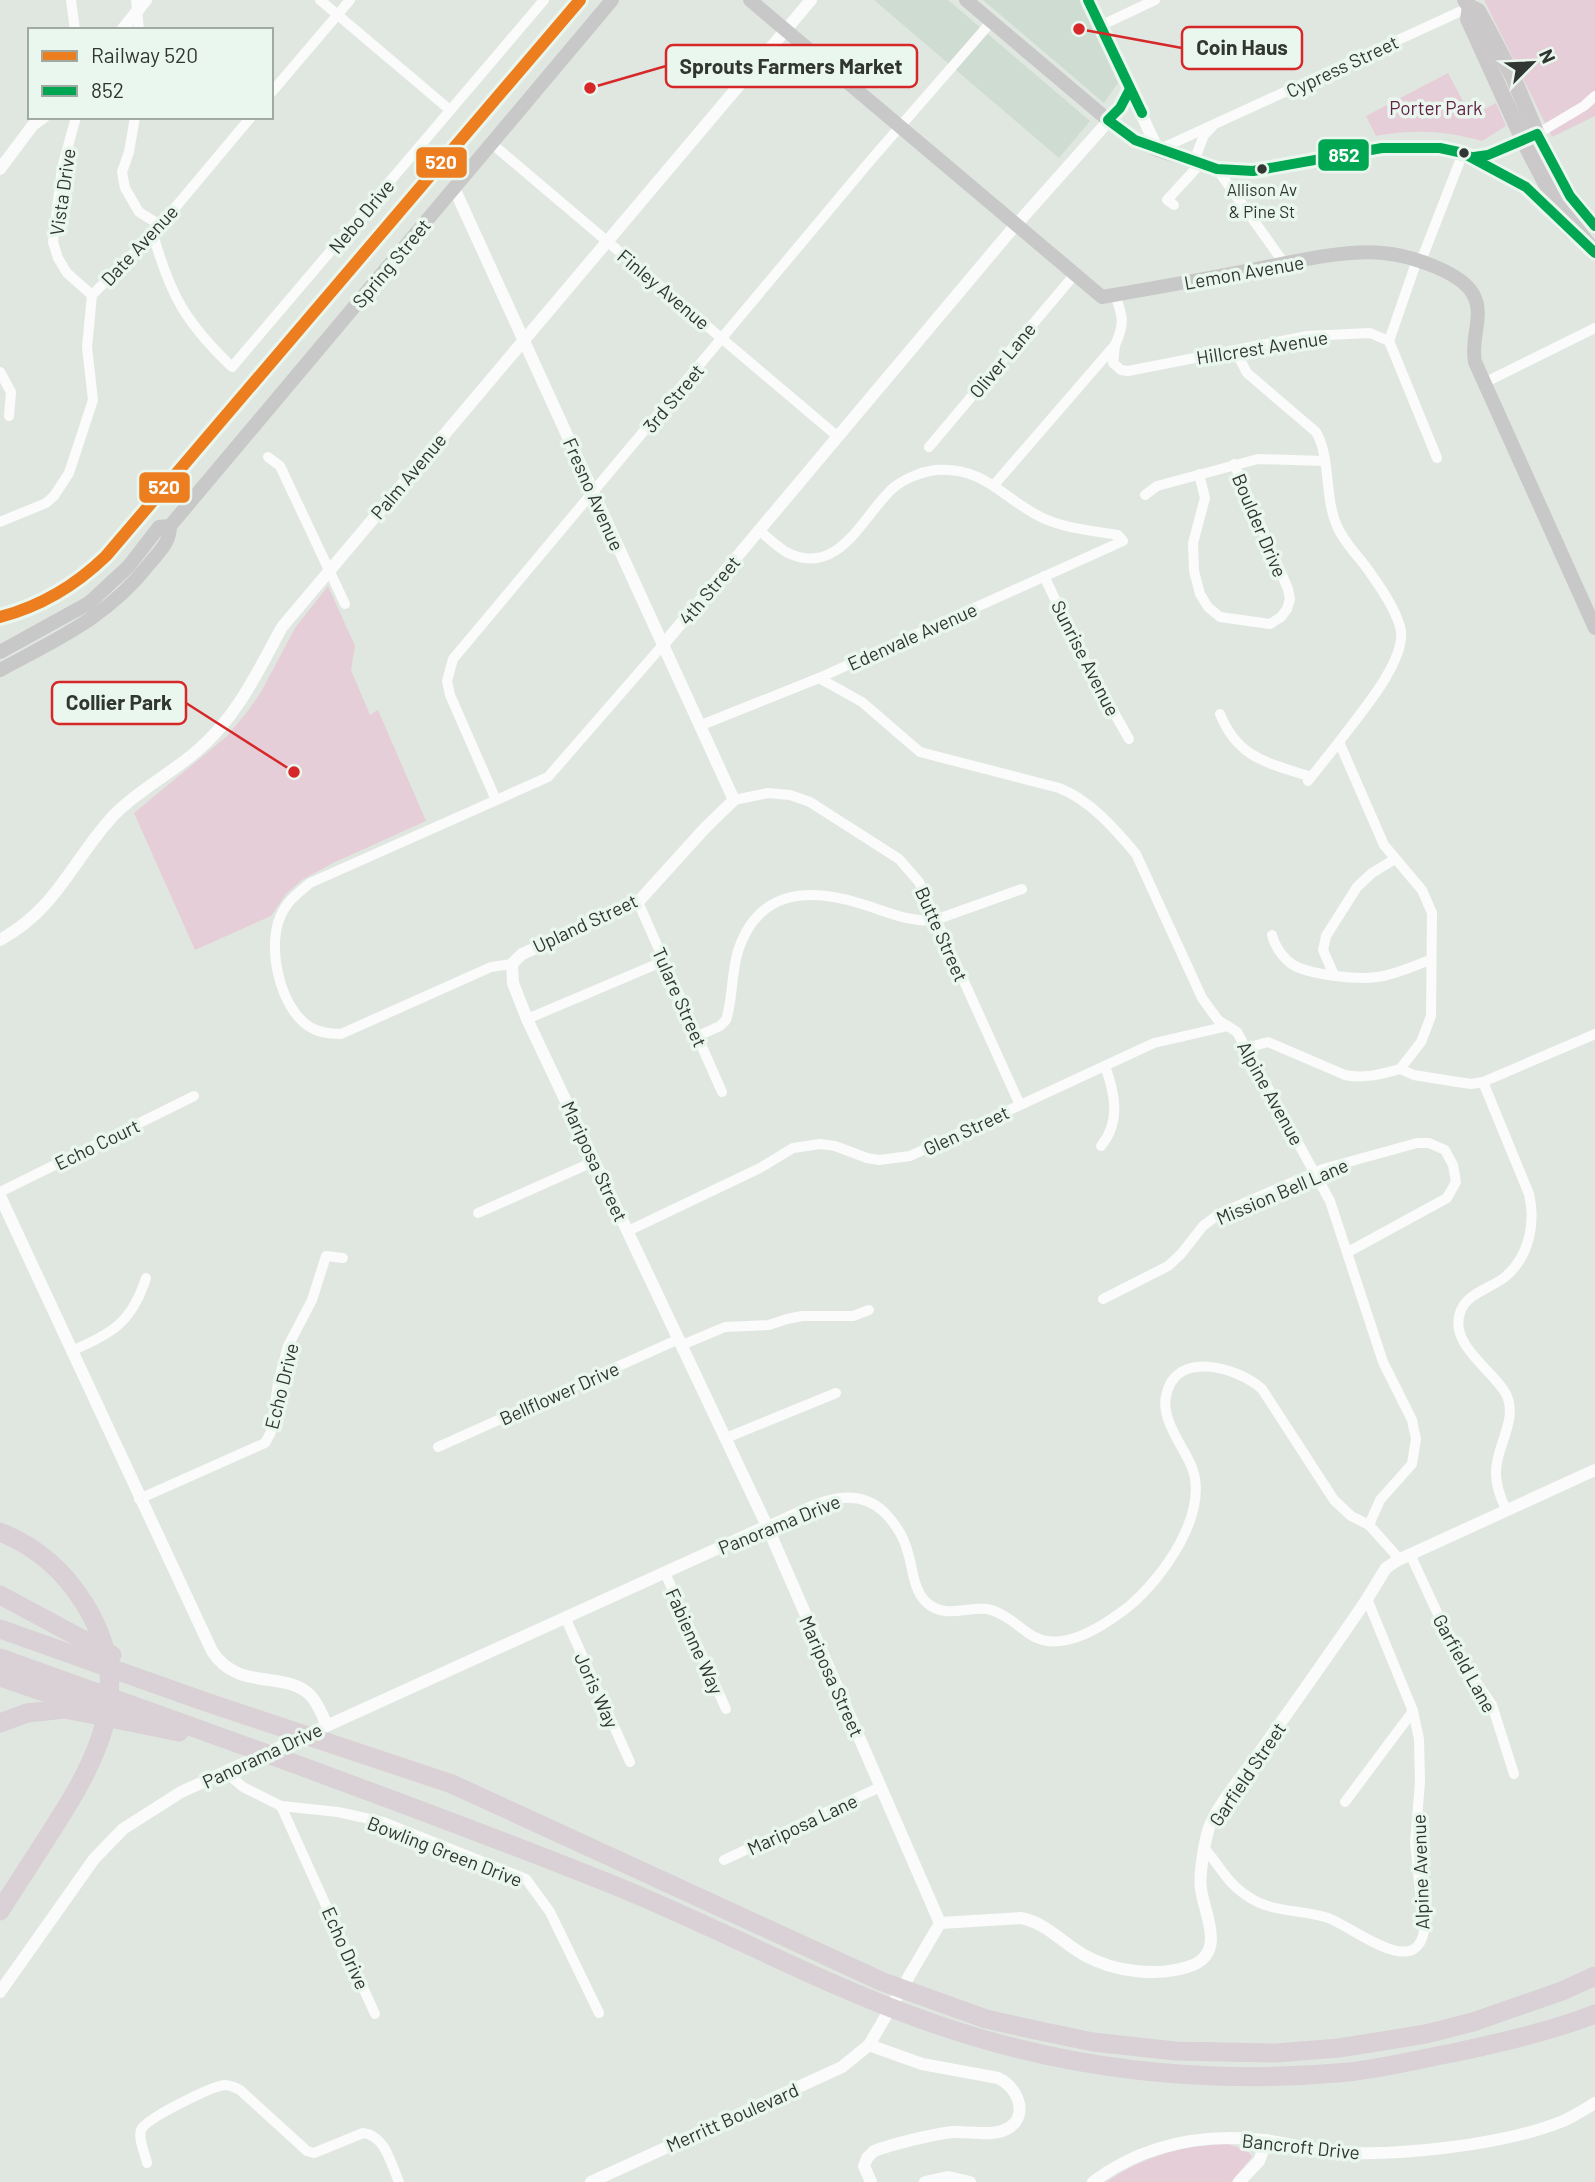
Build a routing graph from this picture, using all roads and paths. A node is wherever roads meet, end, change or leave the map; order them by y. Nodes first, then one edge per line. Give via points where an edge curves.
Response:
1 (71, 0) edge
2 (146, 0) edge
3 (320, 0) edge
4 (350, 0) edge
5 (544, 0) edge
6 (612, 0) edge
7 (750, 0) edge
8 (811, 0) edge
9 (966, 0) edge
10 (1088, 0) edge
11 (1155, 0) edge
12 (1468, 3) edge
13 (136, 6) edge
14 (338, 15) junction
15 (992, 21) junction
16 (1100, 26) junction
17 (75, 28) edge
18 (123, 28) edge
19 (139, 28) edge
20 (785, 30) junction
21 (1130, 89) junction
22 (273, 91) edge
23 (1595, 96) edge
24 (450, 110) junction
25 (41, 119) edge
26 (75, 119) edge
27 (135, 119) edge
28 (249, 119) edge
29 (1108, 120) junction
30 (1214, 125) junction
31 (901, 128) junction
32 (1530, 137) junction
33 (491, 143) junction
34 (1158, 150) junction
35 (1469, 155) junction
36 (1197, 162) junction
37 (0, 169) edge
38 (1217, 169) junction
39 (454, 188) junction
40 (1174, 205) dead end
41 (1016, 224) junction
42 (1595, 226) edge
43 (156, 230) junction
44 (1589, 237) edge
45 (606, 241) junction
46 (1595, 253) edge
47 (1419, 261) junction
48 (1284, 263) junction
49 (1075, 274) junction
50 (92, 295) junction
51 (1115, 295) junction
52 (1595, 328) edge
53 (523, 339) junction
54 (723, 339) junction
55 (1389, 341) junction
56 (1115, 345) junction
57 (1236, 350) junction
58 (0, 372) edge
59 (1484, 383) junction
60 (9, 416) dead end
61 (836, 436) junction
62 (929, 447) dead end
63 (268, 457) dead end
64 (1437, 458) dead end
65 (1324, 461) junction
66 (1234, 464) junction
67 (1199, 474) junction
68 (994, 485) junction
69 (593, 493) junction
70 (1145, 495) dead end
71 (0, 522) edge
72 (170, 526) junction
73 (758, 530) junction
74 (329, 571) junction
75 (1044, 576) junction
76 (345, 604) dead end
77 (1595, 628) edge
78 (662, 646) junction
79 (0, 652) edge
80 (0, 670) edge
81 (819, 678) junction
82 (1220, 714) dead end
83 (699, 726) junction
84 (1129, 739) dead end
85 (1339, 742) junction
86 (496, 800) junction
87 (734, 800) junction
88 (1395, 859) junction
89 (1022, 890) dead end
90 (638, 902) junction
91 (935, 920) junction
92 (1272, 935) dead end
93 (0, 940) edge
94 (1430, 960) junction
95 (664, 961) junction
96 (512, 964) junction
97 (1334, 975) junction
98 (295, 1013) joint
99 (527, 1019) junction
100 (1228, 1026) junction
101 (1595, 1034) edge
102 (698, 1036) junction
103 (1246, 1048) junction
104 (1105, 1066) junction
105 (1401, 1069) junction
106 (1483, 1082) junction
107 (722, 1092) dead end
108 (194, 1096) dead end
109 (1020, 1105) junction
110 (1101, 1146) dead end
111 (595, 1161) junction
112 (1315, 1173) junction
113 (0, 1194) edge
114 (478, 1213) dead end
115 (628, 1231) junction
116 (1348, 1252) junction
117 (343, 1258) dead end
118 (146, 1278) dead end
119 (1103, 1299) dead end
120 (869, 1310) dead end
121 (681, 1342) junction
122 (71, 1351) junction
123 (836, 1393) dead end
124 (726, 1438) junction
125 (438, 1447) dead end
126 (1595, 1470) edge
127 (139, 1499) junction
128 (1506, 1509) junction
129 (1368, 1525) junction
130 (767, 1526) junction
131 (0, 1532) edge
132 (1404, 1557) junction
133 (665, 1573) junction
134 (0, 1595) edge
135 (1367, 1600) junction
136 (565, 1618) junction
137 (0, 1629) edge
138 (0, 1658) edge
139 (0, 1677) edge
140 (203, 1701) junction
141 (726, 1709) dead end
142 (1413, 1711) junction
143 (0, 1723) edge
144 (327, 1725) junction
145 (239, 1743) junction
146 (630, 1762) dead end
147 (225, 1772) junction
148 (1514, 1774) dead end
149 (880, 1787) junction
150 (1345, 1802) dead end
151 (281, 1806) junction
152 (1205, 1849) junction
153 (724, 1860) dead end
154 (0, 1911) edge
155 (940, 1923) junction
156 (1595, 1976) edge
157 (0, 1992) edge
158 (599, 2013) dead end
159 (375, 2014) dead end
160 (1595, 2014) edge
161 (869, 2045) junction
162 (1595, 2103) edge
163 (1267, 2140) junction
164 (147, 2163) dead end
165 (399, 2182) edge
166 (591, 2182) edge
167 (871, 2182) edge
168 (925, 2182) edge
169 (970, 2182) edge
170 (1093, 2182) edge
171 (1239, 2182) edge

1 - 17 street
2 - 13 street
3 - 14 street
4 - 14 street
5 - 24 street, Nebo Drive
6 - 33 main road, Spring Street
7 - 20 main road
8 - 20 street, Palm Avenue
9 - 15 main road
10 - 16 street
11 - 16 street
12 - 30 street, Cypress Street
12 - 32 main road via 1468,19
13 - 18 street
13 - 19 street
14 - 22 street
14 - 24 street
15 - 29 main road
15 - 31 street, 3rd Street
16 - 21 street
20 - 31 main road
20 - 45 street, Palm Avenue
21 - 29 street, 4th Street
21 - 34 street
23 - 32 street
24 - 43 street, Nebo Drive via 232,367 190,322 172,292
25 - 37 street
26 - 50 street, Vista Drive via 62,168 53,242 67,273
27 - 43 street via 122,172 125,188
28 - 43 street, Date Avenue
29 - 34 main road
29 - 41 street, 4th Street
30 - 34 street, Cypress Street
30 - 36 street via 1204,135
31 - 41 main road
31 - 54 street, 3rd Street
32 - 35 main road via 1488,155
32 - 42 main road
32 - 44 main road via 1558,205
33 - 39 main road, Spring Street
33 - 45 street, Finley Avenue
34 - 36 main road
35 - 38 main road via 1440,148 1382,148 1253,171
35 - 44 main road via 1526,187 1571,232
35 - 47 street
36 - 38 main road
36 - 40 street via 1167,200
38 - 48 street
39 - 53 street, Fresno Avenue
39 - 72 main road, Spring Street
41 - 49 main road
41 - 61 street, 4th Street
43 - 50 street, Date Avenue
44 - 46 main road
45 - 53 street, Palm Avenue
45 - 54 street, Finley Avenue
47 - 48 main road, Lemon Avenue via 1381,253
47 - 55 street
47 - 59 main road, Lemon Avenue via 1460,280 1472,293 1478,310 1474,355
48 - 51 main road, Lemon Avenue
49 - 51 main road via 1102,297
49 - 62 street, Oliver Lane
50 - 71 street, Date Avenue via 87,347 93,400 69,473 46,503
51 - 56 street via 1123,320
52 - 59 street
53 - 69 street, Fresno Avenue
53 - 74 street, Palm Avenue
54 - 61 street, Finley Avenue
54 - 69 street, 3rd Street
55 - 57 street, Hillcrest Avenue via 1370,333 1307,336
55 - 64 street
56 - 57 street, Hillcrest Avenue via 1113,363 1124,371
56 - 68 street
57 - 65 street via 1247,373 1313,427 1322,443
58 - 60 street via 11,392
59 - 77 main road, Lemon Avenue
61 - 73 street, 4th Street
63 - 74 street via 280,466
65 - 66 street via 1258,458
65 - 85 street via 1337,528 1369,570 1401,630 1400,648 1383,681
66 - 67 street
66 - 67 street, Boulder Drive via 1288,589 1287,609 1270,624 1220,617 1200,594 1193,544 1205,498
67 - 70 street via 1157,486
68 - 73 street via 966,473 935,470 914,475 893,488 843,546 816,558 789,553
68 - 75 street, Edenvale Avenue via 1045,519 1118,535 1122,541
69 - 78 street, Fresno Avenue
69 - 86 street, 3rd Street via 453,659 447,681 450,695
72 - 79 main road, Spring Street via 159,527 128,567 89,603
72 - 80 main road, Spring Street via 170,538 117,601
73 - 78 street, 4th Street
74 - 76 street
74 - 93 street, Palm Avenue via 282,627 239,705 215,734 117,812 45,907
75 - 81 street, Edenvale Avenue
75 - 84 street, Sunrise Avenue
78 - 83 street, Fresno Avenue
78 - 86 street, 4th Street via 548,777
81 - 83 street, Edenvale Avenue
81 - 100 street, Alpine Avenue via 862,702 920,752 1059,788 1079,798 1136,854 1202,998
82 - 85 street via 1230,735 1249,754 1309,780
83 - 87 street, Fresno Avenue
85 - 88 street via 1384,845
86 - 98 street, 4th Street via 310,883 292,898 281,915 274,956
87 - 90 street, Upland Street
87 - 91 street, Butte Street via 779,794 820,806 907,866
88 - 94 street via 1431,907
88 - 97 street via 1357,887 1326,936 1323,950
89 - 91 street
90 - 95 street, Tulare Street
90 - 96 street, Upland Street via 527,950
91 - 102 street via 921,922 828,896 779,900 755,919 738,951 726,1020
91 - 109 street, Butte Street
92 - 97 street via 1296,966
94 - 97 street via 1377,978
94 - 105 street via 1429,1024 1422,1042
95 - 99 street
95 - 102 street, Tulare Street
96 - 98 street, Upland Street via 491,967 341,1034 312,1029
96 - 99 street, Mariposa Street via 513,983
99 - 111 street, Mariposa Street
100 - 103 street, Alpine Avenue
100 - 104 street, Glen Street via 1154,1043
101 - 106 street
102 - 107 street, Tulare Street
103 - 105 street via 1268,1042 1355,1077
103 - 112 street, Alpine Avenue
104 - 109 street, Glen Street
104 - 110 street via 1115,1104 1109,1137
105 - 106 street via 1451,1081
106 - 128 street via 1533,1211 1520,1261 1504,1278 1470,1297 1459,1314 1466,1347 1506,1394 1510,1409 1496,1472 1498,1493
108 - 113 street, Echo Court
109 - 115 street, Glen Street via 910,1156 879,1160 835,1146 793,1148
111 - 114 street
111 - 115 street, Mariposa Street
112 - 116 street, Alpine Avenue
112 - 116 street, Mission Bell Lane via 1423,1142 1440,1147 1451,1160 1456,1182 1447,1198
112 - 119 street, Mission Bell Lane via 1219,1214 1168,1266
113 - 122 street
115 - 121 street, Mariposa Street
116 - 129 street, Alpine Avenue via 1383,1362 1412,1420 1416,1439 1412,1464 1380,1500
117 - 127 street, Echo Drive via 326,1256 312,1300 288,1346 265,1443
118 - 122 street via 140,1298 125,1320
120 - 121 street, Bellflower Drive via 853,1317 802,1316 769,1325 725,1327
121 - 124 street, Mariposa Street
121 - 125 street, Bellflower Drive
122 - 127 street
123 - 124 street
124 - 130 street, Mariposa Street
126 - 128 street, Garfield Street
127 - 144 street via 218,1661 237,1673 302,1689 314,1700
128 - 132 street, Garfield Street
129 - 130 street, Panorama Drive via 1334,1500 1262,1389 1221,1368 1203,1365 1175,1378 1165,1401 1195,1478 1195,1504 1182,1536 1168,1564 1141,1595 1115,1616 1077,1636 1049,1642 992,1611 942,1612 932,1607 918,1590 898,1529 880,1508 864,1499 837,1498
129 - 132 street
130 - 133 street, Panorama Drive
130 - 149 street, Mariposa Street
131 - 154 highway via 40,1553 89,1611 104,1646 109,1701 94,1758 81,1784
132 - 135 street, Garfield Street via 1386,1568
132 - 148 street, Garfield Lane via 1454,1649 1492,1705
133 - 136 street, Panorama Drive
133 - 141 street, Fabienne Way
134 - 140 highway
135 - 142 street, Alpine Avenue
135 - 152 street, Garfield Street via 1214,1819
136 - 144 street, Panorama Drive
136 - 146 street, Joris Way
137 - 140 highway
138 - 145 highway
139 - 145 highway
140 - 156 highway via 452,1784 883,1982 986,2019 1093,2042 1175,2051 1276,2053 1339,2048 1474,2022
142 - 150 street
142 - 152 street, Alpine Avenue via 1419,1739 1415,1843 1424,1931 1415,1948 1398,1952 1328,1917 1263,1905 1229,1883
143 - 145 highway via 65,1709
144 - 147 street, Panorama Drive
145 - 160 highway via 642,1896 898,2011 988,2042 1076,2062 1173,2075 1350,2071 1495,2044
147 - 151 street, Bowling Green Drive
147 - 157 street, Panorama Drive via 181,1792 123,1829 94,1859
149 - 153 street, Mariposa Lane
149 - 155 street, Mariposa Street
151 - 158 street, Bowling Green Drive via 383,1822 526,1878 550,1912
151 - 159 street, Echo Drive
152 - 155 street, Garfield Street via 1200,1887 1212,1942 1206,1955 1194,1964 1151,1972 1100,1963 1034,1920
155 - 161 street
161 - 166 street, Merritt Boulevard via 842,2067
161 - 167 street via 922,2064 998,2078 1012,2087 1020,2106 1014,2123 999,2133 951,2132 874,2151 864,2166
162 - 163 street, Bancroft Drive via 1561,2122 1448,2147 1377,2154 1331,2152
163 - 170 street, Bancroft Drive via 1215,2137 1171,2143 1138,2155
163 - 171 street via 1259,2161
164 - 165 street via 141,2140 146,2123 221,2085 231,2085 307,2151 314,2153 363,2133 372,2134 380,2140
168 - 169 street via 948,2177

